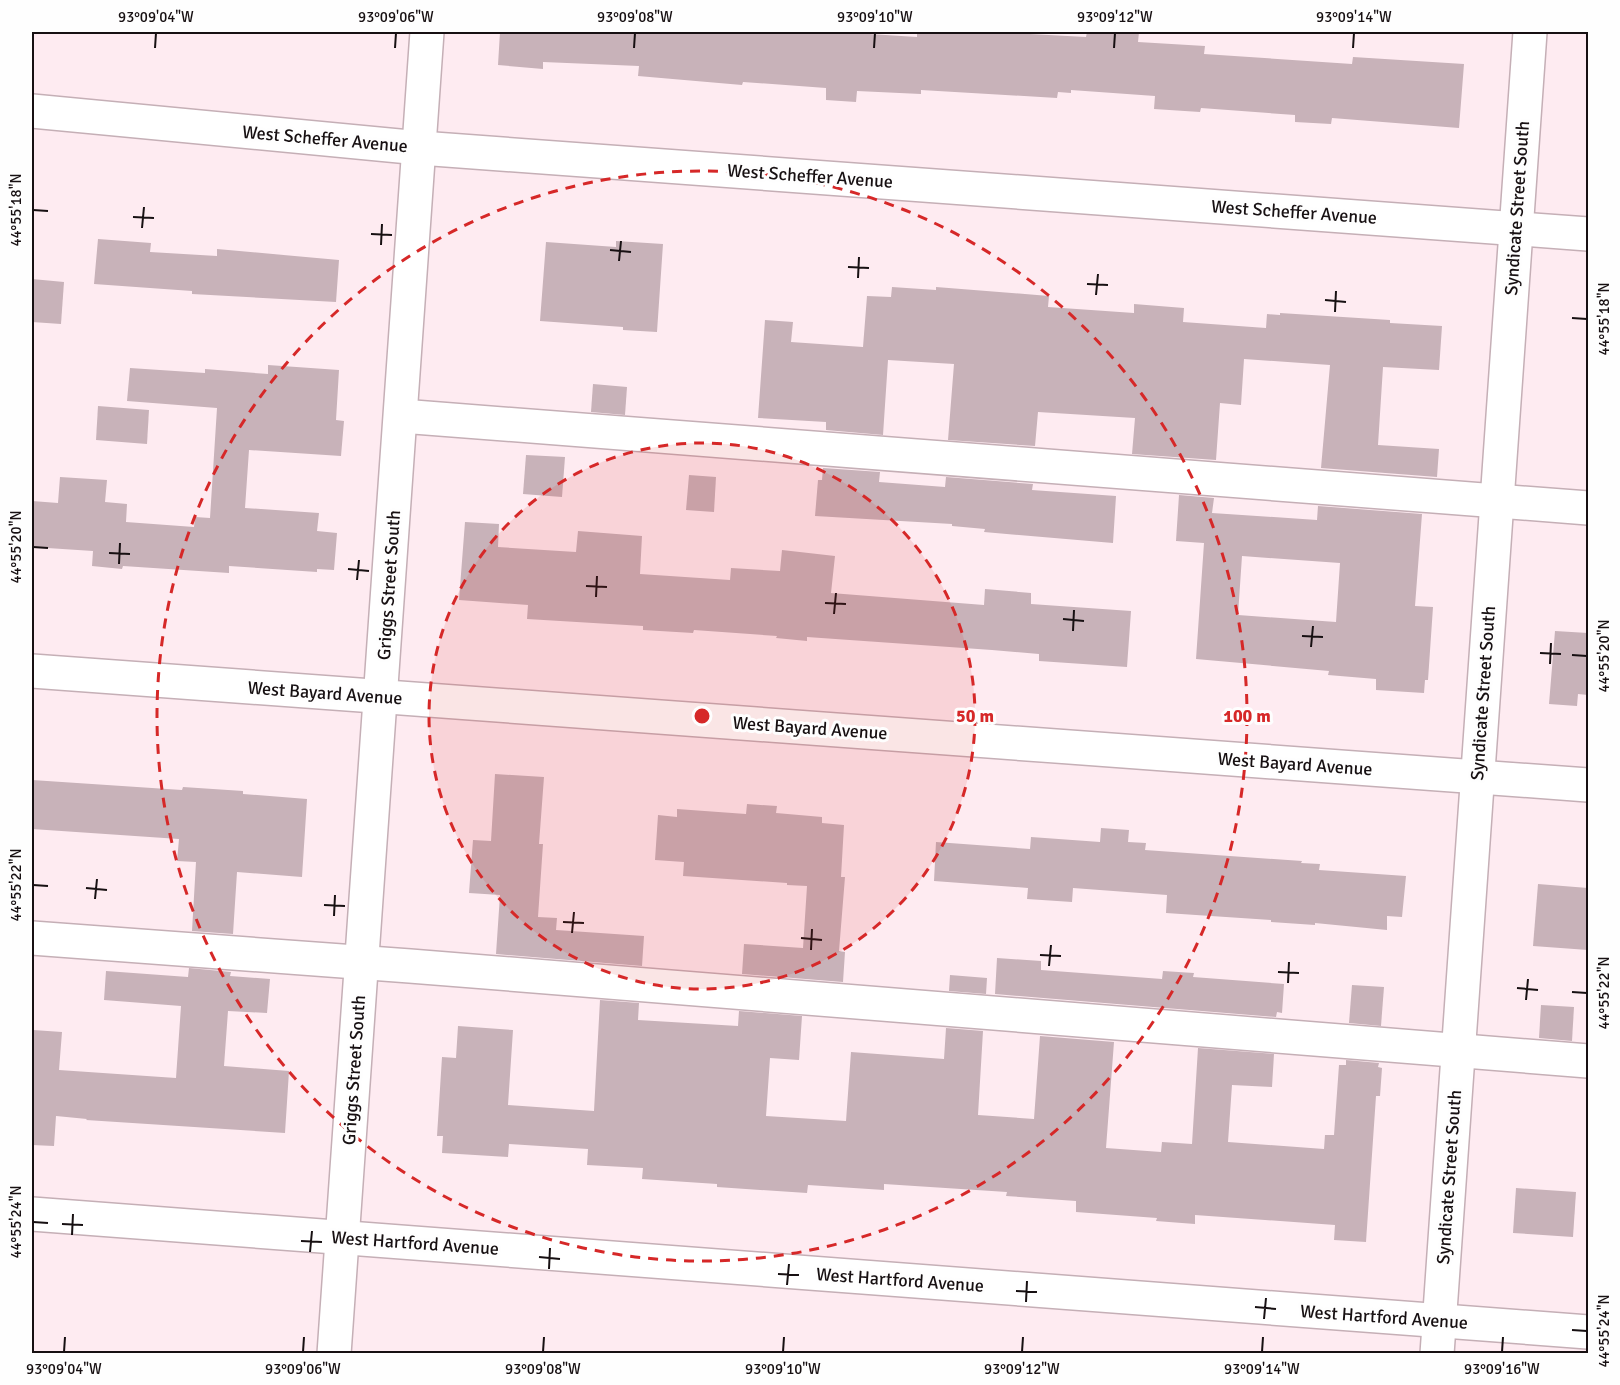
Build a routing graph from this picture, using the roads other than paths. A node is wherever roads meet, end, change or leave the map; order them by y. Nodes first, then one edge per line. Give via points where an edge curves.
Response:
1 (427, 32) edge
2 (1530, 32) edge
3 (32, 111) edge
4 (420, 148) junction
5 (1516, 228) junction
6 (1588, 234) edge
7 (401, 416) junction
8 (1497, 502) junction
9 (1588, 508) edge
10 (32, 671) edge
11 (381, 697) junction
12 (1478, 777) junction
13 (1588, 785) edge
14 (32, 938) edge
15 (362, 962) junction
16 (1458, 1051) junction
17 (1588, 1061) edge
18 (32, 1214) edge
19 (342, 1238) junction
20 (1439, 1321) junction
21 (1588, 1332) edge
22 (334, 1353) edge
23 (1437, 1353) edge

1 - 4 street, Griggs Street South
2 - 5 street, Syndicate Street South
3 - 4 street, West Scheffer Avenue
4 - 5 street, West Scheffer Avenue
4 - 7 street, Griggs Street South
5 - 6 street, West Scheffer Avenue
5 - 8 street, Syndicate Street South
7 - 8 street
7 - 11 street, Griggs Street South
8 - 9 street
8 - 12 street, Syndicate Street South
10 - 11 street, West Bayard Avenue
11 - 12 street, West Bayard Avenue
11 - 15 street, Griggs Street South
12 - 13 street, West Bayard Avenue
12 - 16 street, Syndicate Street South
14 - 15 street
15 - 16 street
15 - 19 street, Griggs Street South
16 - 17 street
16 - 20 street, Syndicate Street South
18 - 19 street, West Hartford Avenue
19 - 20 street, West Hartford Avenue
19 - 22 street, Griggs Street South
20 - 21 street, West Hartford Avenue
20 - 23 street, Syndicate Street South

